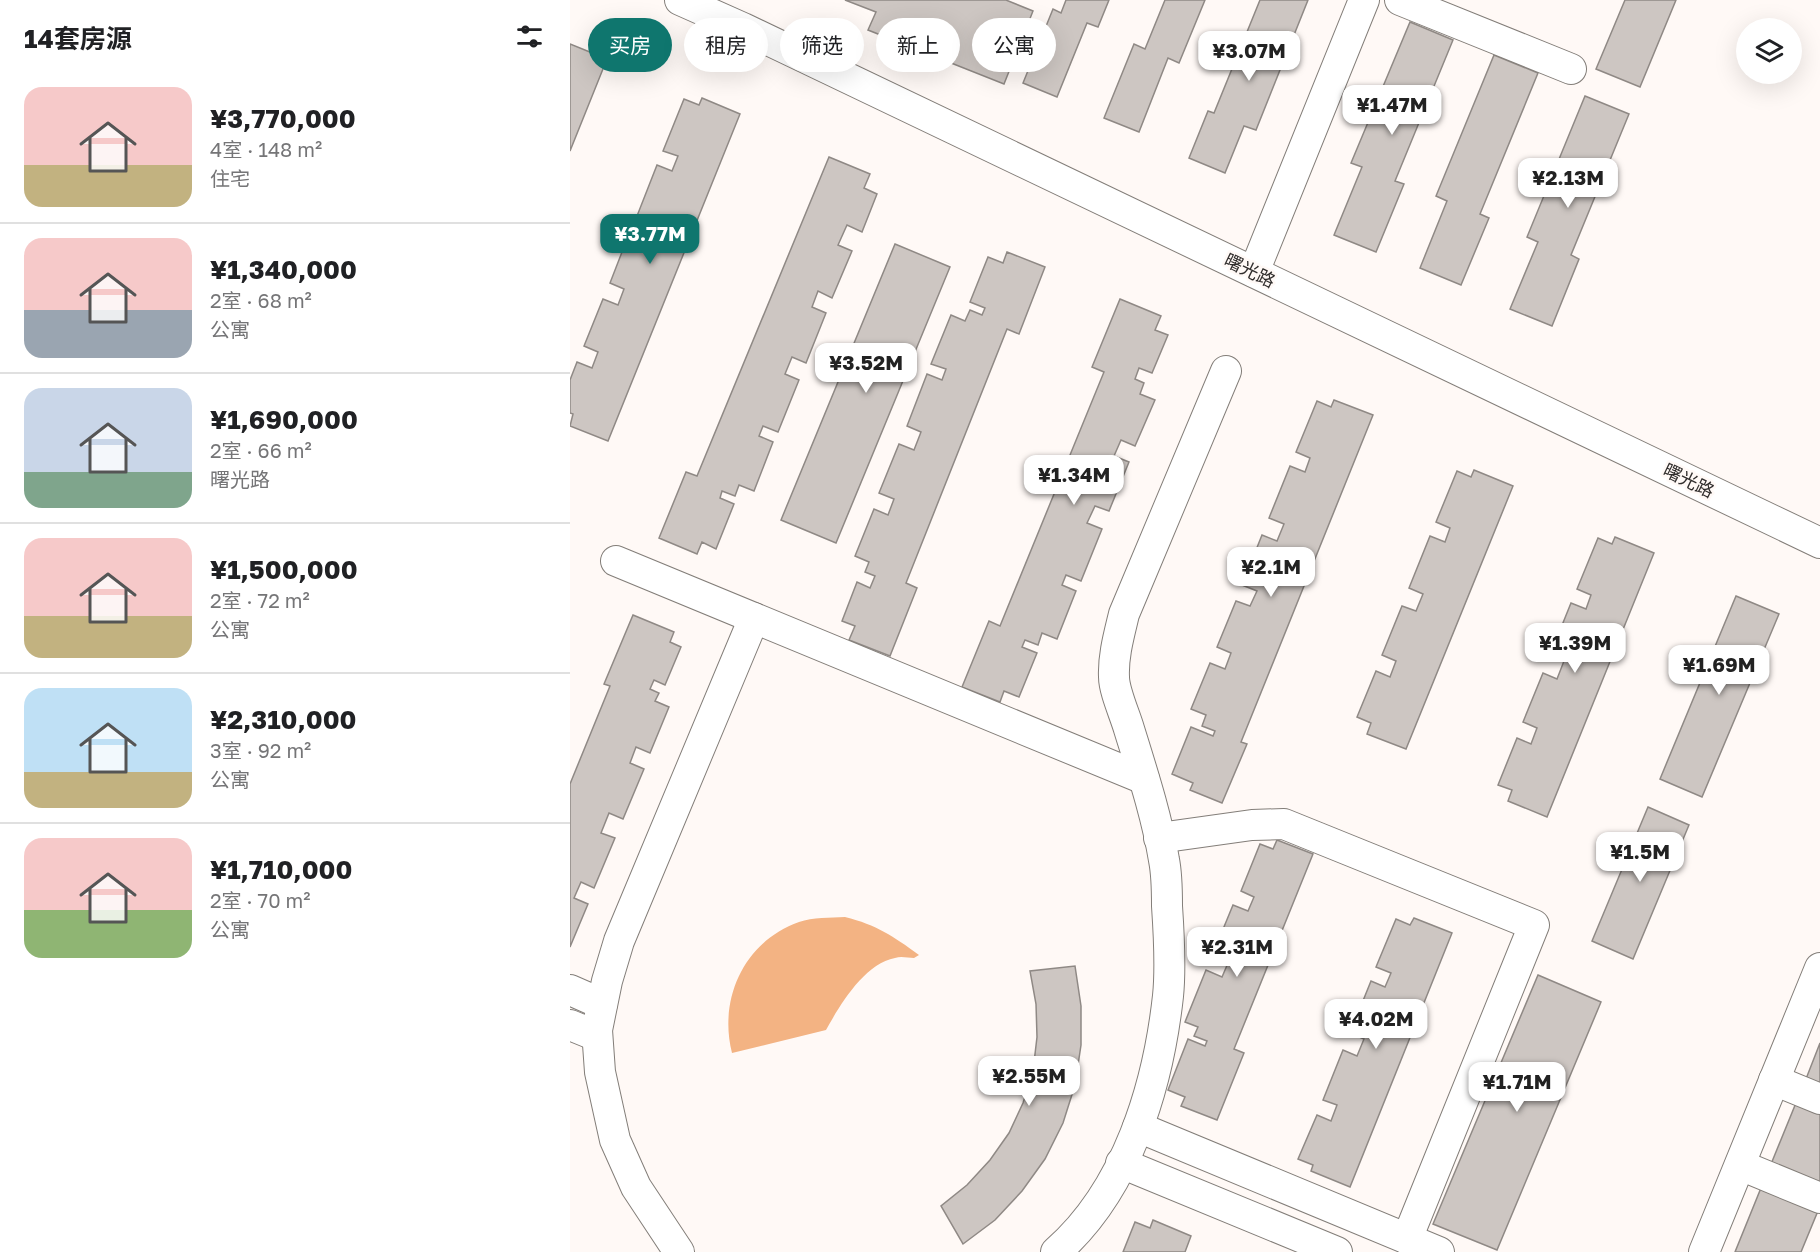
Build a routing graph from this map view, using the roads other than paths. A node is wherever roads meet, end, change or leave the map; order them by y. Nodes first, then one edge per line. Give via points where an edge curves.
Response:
1 (680, 0) edge
2 (1364, 0) edge
3 (1400, 0) edge
4 (1571, 69) dead end
5 (1254, 272) junction
6 (1226, 371) dead end
7 (1820, 543) edge
8 (615, 561) dead end
9 (754, 618) junction
10 (1144, 779) junction
11 (1159, 838) junction
12 (1816, 987) edge
13 (570, 990) edge
14 (602, 1004) junction
15 (570, 1025) edge
16 (597, 1036) junction
17 (1774, 1080) junction
18 (1820, 1099) edge
19 (1138, 1127) junction
20 (1121, 1163) junction
21 (1740, 1165) junction
22 (1820, 1198) edge
23 (1407, 1239) junction
24 (679, 1252) edge
25 (1056, 1252) edge
26 (1337, 1252) edge
27 (1439, 1252) edge
28 (1704, 1252) edge

1 - 5 street, 曙光路
2 - 5 street
3 - 4 street
5 - 7 street, 曙光路
6 - 10 street via 1124,614 1116,647 1114,679
8 - 9 street
9 - 10 street
9 - 14 street via 619,941
10 - 11 street
11 - 19 street via 1165,861 1168,995 1160,1048
11 - 23 street via 1284,824 1534,925
12 - 17 street
13 - 14 street
14 - 16 street
15 - 16 street
16 - 24 street via 600,1072 615,1140 636,1187
17 - 18 street
17 - 21 street
19 - 20 street
19 - 23 street
20 - 25 street via 1104,1197
20 - 26 street
21 - 22 street
21 - 28 street
23 - 27 street

